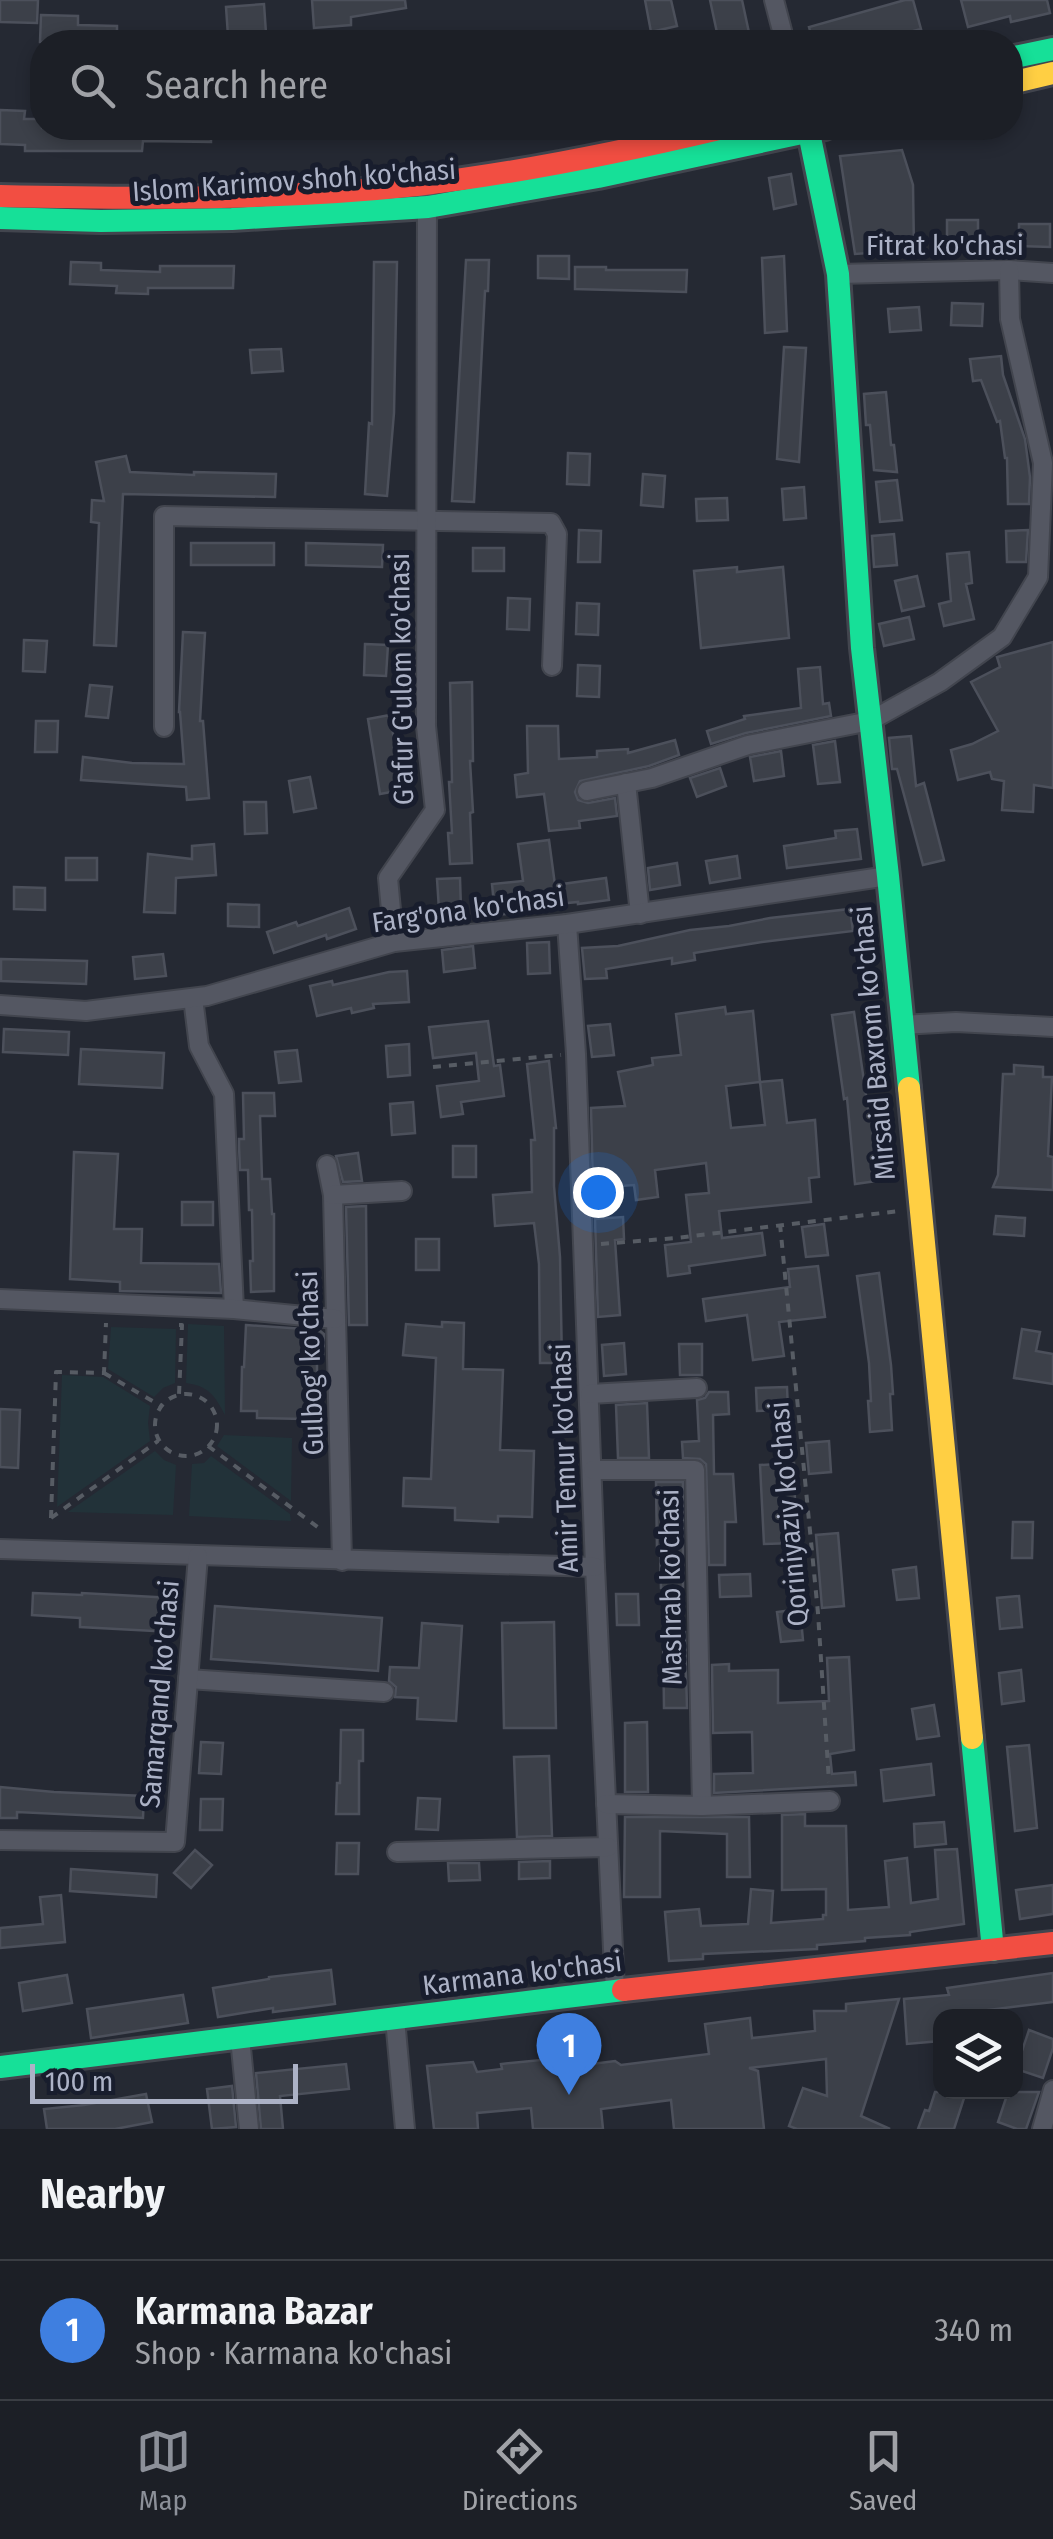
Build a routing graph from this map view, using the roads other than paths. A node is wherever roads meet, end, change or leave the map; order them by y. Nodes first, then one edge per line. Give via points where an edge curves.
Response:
1 (774, 0) edge
2 (782, 30) edge
3 (1053, 49) edge
4 (1023, 55) edge
5 (1053, 72) edge
6 (1023, 80) edge
7 (668, 140) edge
8 (764, 140) edge
9 (816, 140) edge
10 (427, 195) junction
11 (0, 196) edge
12 (0, 218) edge
13 (1009, 270) junction
14 (1053, 273) edge
15 (838, 274) junction
16 (428, 521) junction
17 (552, 666) dead end
18 (870, 721) junction
19 (164, 727) dead end
20 (626, 783) junction
21 (587, 791) dead end
22 (888, 876) junction
23 (640, 914) junction
24 (567, 924) junction
25 (394, 942) junction
26 (193, 998) junction
27 (0, 1005) edge
28 (901, 1024) junction
29 (1053, 1027) edge
30 (326, 1165) dead end
31 (402, 1191) dead end
32 (333, 1195) junction
33 (0, 1300) edge
34 (234, 1309) junction
35 (335, 1319) junction
36 (697, 1388) dead end
37 (590, 1394) junction
38 (593, 1470) junction
39 (0, 1549) edge
40 (198, 1556) junction
41 (342, 1560) junction
42 (594, 1567) junction
43 (188, 1679) junction
44 (384, 1692) dead end
45 (830, 1800) road end
46 (606, 1804) junction
47 (702, 1806) junction
48 (0, 1840) edge
49 (608, 1847) junction
50 (397, 1852) dead end
51 (1053, 1943) edge
52 (993, 1950) junction
53 (616, 1991) junction
54 (394, 2019) junction
55 (240, 2038) junction
56 (0, 2068) edge
57 (1053, 2090) edge
58 (250, 2129) edge
59 (406, 2129) edge
60 (1042, 2129) edge

1 - 2 street
3 - 4 main road
5 - 6 main road
7 - 10 main road, Islom Karimov shoh ko'chasi
8 - 10 main road, Islom Karimov shoh ko'chasi via 598,177
9 - 15 main road, Mirsaid Baxrom ko'chasi
10 - 11 main road, Islom Karimov shoh ko'chasi
10 - 12 main road, Islom Karimov shoh ko'chasi via 232,219
10 - 16 street, G'afur G'ulom ko'chasi
13 - 14 street, Fitrat ko'chasi
13 - 15 street, Fitrat ko'chasi
13 - 18 street via 1010,320 1043,463 1038,577 1002,637
15 - 18 main road, Mirsaid Baxrom ko'chasi
16 - 17 street, G'afur G'ulom ko'chasi via 551,523 557,534
16 - 19 street, G'afur G'ulom ko'chasi via 164,516
16 - 25 street, G'afur G'ulom ko'chasi via 426,726 436,810 388,878
18 - 20 street via 748,745
18 - 22 main road, Mirsaid Baxrom ko'chasi
20 - 21 street
20 - 23 street
22 - 23 street, Farg'ona ko'chasi
22 - 28 main road, Mirsaid Baxrom ko'chasi
23 - 24 street, Farg'ona ko'chasi
24 - 25 street, Farg'ona ko'chasi
24 - 37 street, Amir Temur ko'chasi
25 - 26 street, Farg'ona ko'chasi
26 - 27 street, Farg'ona ko'chasi via 86,1012
26 - 34 street via 200,1046 224,1094
28 - 29 street
28 - 52 main road, Mirsaid Baxrom ko'chasi
30 - 32 street, Gulbog' ko'chasi
31 - 32 street
32 - 35 street, Gulbog' ko'chasi
33 - 34 street
34 - 35 street
35 - 41 street, Gulbog' ko'chasi
36 - 37 street
37 - 38 street, Amir Temur ko'chasi
38 - 42 street, Amir Temur ko'chasi
38 - 47 street, Mashrab ko'chasi via 696,1470
39 - 40 street
40 - 41 street
40 - 43 street, Samarqand ko'chasi
41 - 42 street
42 - 46 street, Amir Temur ko'chasi
43 - 44 street
43 - 48 street, Samarqand ko'chasi via 175,1842
45 - 47 street
46 - 47 street
46 - 49 street, Amir Temur ko'chasi
49 - 50 street
49 - 53 street, Amir Temur ko'chasi
51 - 52 main road, Karmana ko'chasi
52 - 53 main road, Karmana ko'chasi
53 - 54 main road, Karmana ko'chasi
54 - 55 main road, Karmana ko'chasi
54 - 59 street
55 - 56 main road, Karmana ko'chasi
55 - 58 street
57 - 60 street

